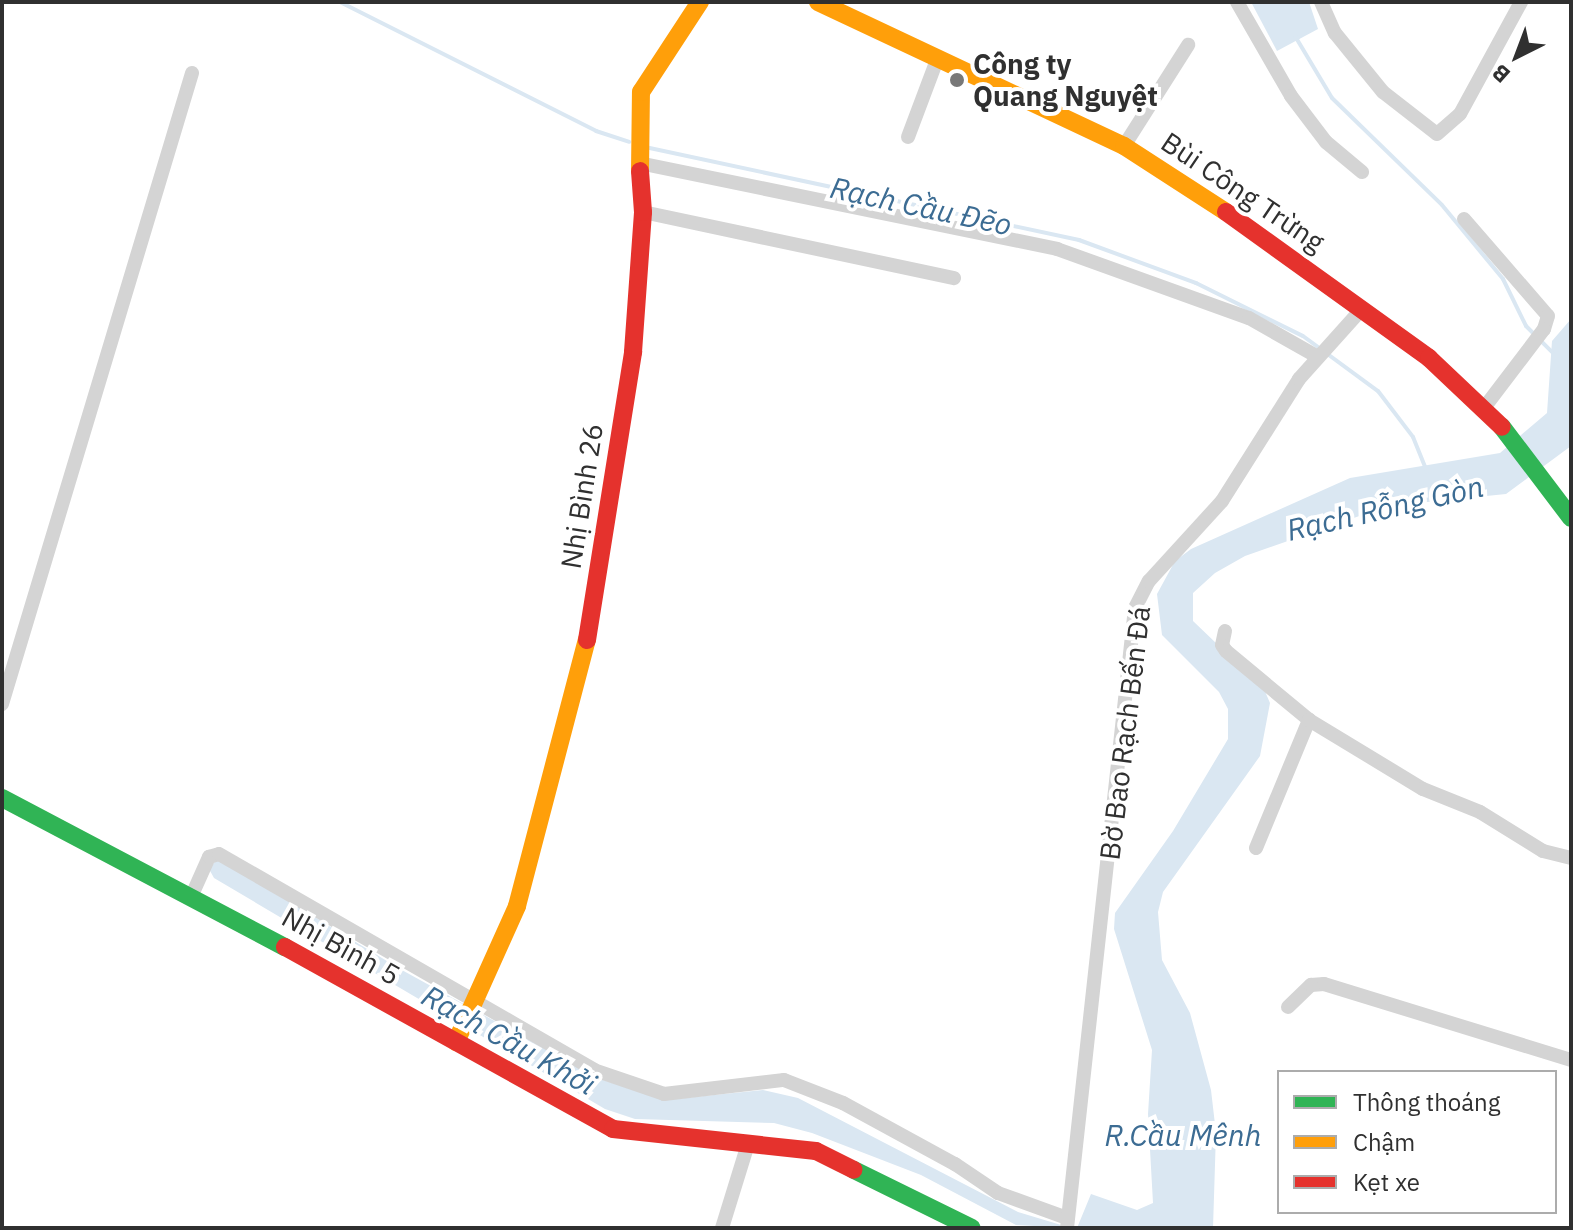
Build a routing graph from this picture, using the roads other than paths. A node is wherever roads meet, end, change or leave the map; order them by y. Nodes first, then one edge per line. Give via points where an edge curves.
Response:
1 (700, 2) edge
2 (818, 2) edge
3 (1237, 2) edge
4 (1321, 2) edge
5 (1521, 2) edge
6 (1188, 45) dead end
7 (937, 60) junction
8 (192, 73) dead end
9 (908, 137) dead end
10 (1124, 146) junction
11 (639, 159) junction
12 (1362, 172) dead end
13 (643, 212) junction
14 (1464, 219) dead end
15 (954, 278) dead end
16 (1360, 311) junction
17 (1320, 354) junction
18 (1484, 408) junction
19 (1571, 518) edge
20 (1225, 631) dead end
21 (2, 704) edge
22 (1309, 720) junction
23 (2, 798) edge
24 (1256, 848) dead end
25 (1571, 858) edge
26 (192, 895) junction
27 (476, 1002) junction
28 (1288, 1007) dead end
29 (458, 1037) junction
30 (1571, 1060) edge
31 (748, 1144) junction
32 (1067, 1224) edge
33 (722, 1228) edge
34 (972, 1228) edge

1 - 11 street, Nhị Bình 26 via 648,76 637,134
2 - 7 street, Bùi Công Trừng
3 - 12 street via 1291,96 1326,142
4 - 5 street via 1335,33 1383,92 1437,134 1460,114
6 - 10 street
7 - 9 street
7 - 10 street, Bùi Công Trừng
8 - 21 street
10 - 16 street, Bùi Công Trừng via 1248,226
11 - 13 street, Nhị Bình 26
11 - 17 street via 1057,249 1249,318
13 - 15 street
13 - 27 street, Nhị Bình 26 via 633,352 574,702 517,906
14 - 18 street via 1545,310 1544,329
16 - 17 street, Bờ Bao Rạch Bến Đá
16 - 18 street, Bùi Công Trừng via 1429,358
17 - 32 street, Bờ Bao Rạch Bến Đá via 1222,501 1149,581 1135,608
18 - 19 street, Bùi Công Trừng
20 - 22 street via 1226,651
22 - 24 street
22 - 25 street via 1423,789 1480,812 1543,851
23 - 26 street, Nhị Bình 5
26 - 27 street via 209,857 219,854
26 - 29 street, Nhị Bình 5
27 - 29 street, Nhị Bình 26
27 - 32 street via 594,1070 664,1094 784,1080 843,1103 998,1193
28 - 30 street via 1311,985 1324,984
29 - 31 street, Nhị Bình 5 via 613,1129
31 - 33 street
31 - 34 street, Nhị Bình 5 via 816,1151

